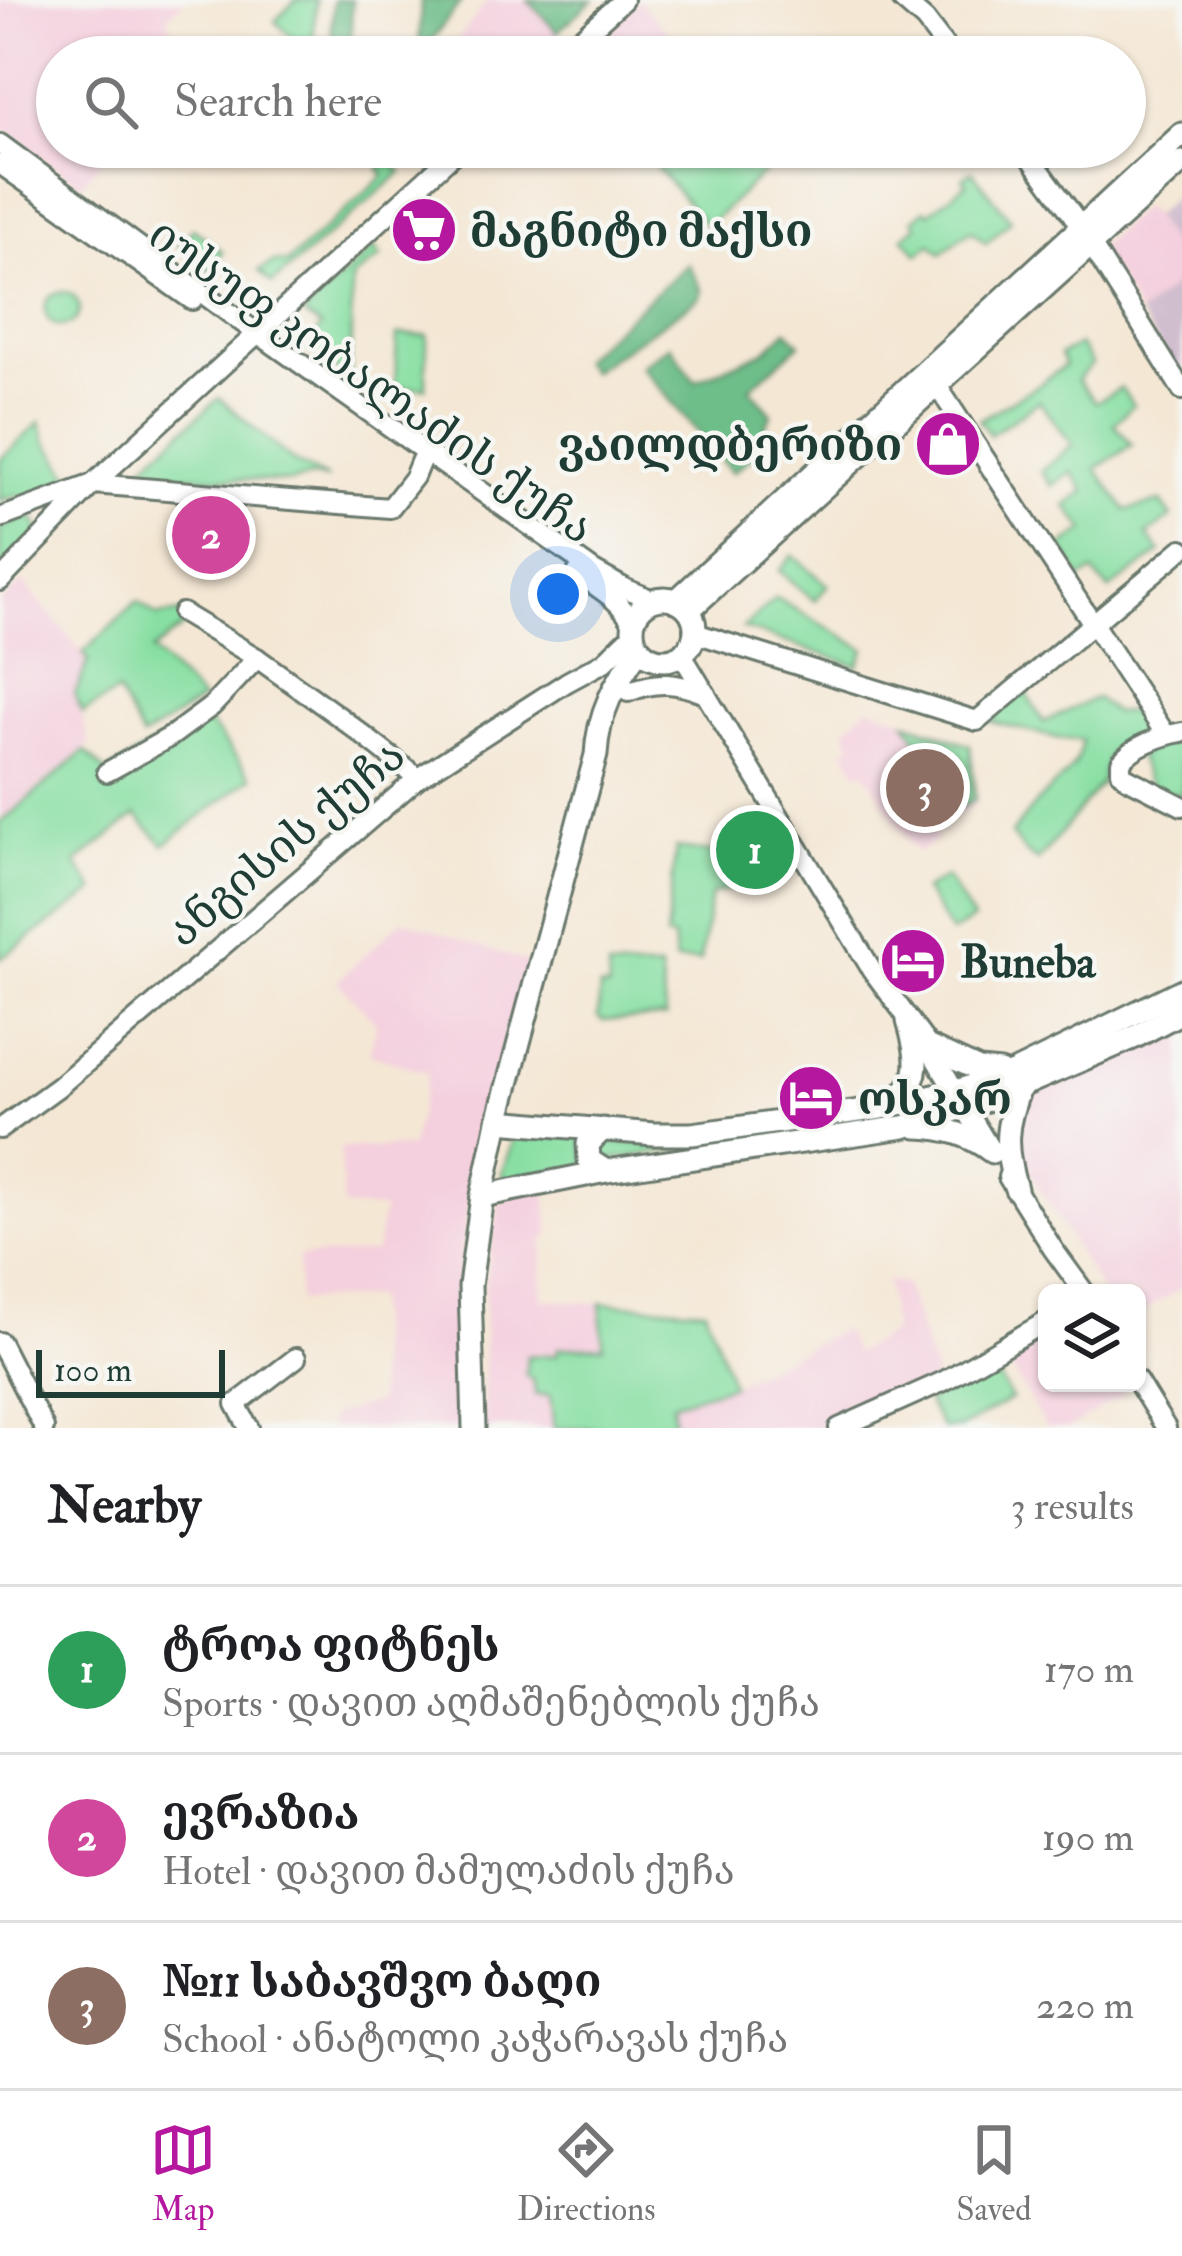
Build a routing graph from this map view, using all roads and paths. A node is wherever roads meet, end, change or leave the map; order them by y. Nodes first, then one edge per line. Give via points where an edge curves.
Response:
1 (623, 0) edge
2 (902, 0) edge
3 (917, 0) edge
4 (925, 20) junction
5 (583, 36) edge
6 (937, 36) edge
7 (1182, 134) edge
8 (0, 143) edge
9 (1182, 162) edge
10 (0, 164) edge
11 (438, 168) edge
12 (1038, 168) edge
13 (1086, 238) junction
14 (253, 336) junction
15 (936, 384) junction
16 (1182, 391) edge
17 (422, 460) junction
18 (93, 484) junction
19 (0, 518) edge
20 (1182, 549) edge
21 (0, 581) edge
22 (653, 600) junction
23 (182, 613) dead end
24 (687, 615) junction
25 (1094, 623) junction
26 (640, 641) junction
27 (682, 655) junction
28 (256, 658) junction
29 (628, 692) junction
30 (706, 694) junction
31 (1174, 734) edge
32 (596, 755) junction
33 (107, 772) dead end
34 (418, 778) junction
35 (1182, 806) edge
36 (1182, 990) edge
37 (1182, 1012) edge
38 (908, 1021) junction
39 (927, 1046) junction
40 (1017, 1080) junction
41 (961, 1099) junction
42 (881, 1108) junction
43 (498, 1121) junction
44 (904, 1127) junction
45 (603, 1129) junction
46 (0, 1130) edge
47 (992, 1152) junction
48 (606, 1172) junction
49 (1016, 1189) junction
50 (482, 1196) junction
51 (1078, 1284) edge
52 (1038, 1326) edge
53 (0, 1342) edge
54 (296, 1358) dead end
55 (1143, 1392) edge
56 (44, 1428) edge
57 (250, 1428) edge
58 (474, 1428) edge
59 (839, 1428) edge
60 (1166, 1428) edge

1 - 5 street
2 - 4 street
3 - 4 street
4 - 6 street
7 - 13 main road
8 - 14 street, იუსუფ კობალაძის ქუჩა
9 - 13 main road
10 - 14 street, იუსუფ კობალაძის ქუჩა
11 - 14 street
12 - 13 street
13 - 15 main road
13 - 16 street
13 - 24 main road via 892,399
14 - 17 street, იუსუფ კობალაძის ქუჩა
14 - 18 street
14 - 22 street, იუსუფ კობალაძის ქუჩა via 595,571
15 - 24 main road
15 - 25 street
17 - 18 street via 390,508
17 - 26 street, იუსუფ კობალაძის ქუჩა via 617,602
18 - 19 street
18 - 21 street
20 - 25 street
22 - 24 main road
22 - 26 main road via 644,606
23 - 28 street
24 - 25 street via 977,721
24 - 27 main road via 690,647
25 - 31 street
26 - 27 main road via 662,660
26 - 29 main road
26 - 32 main road via 597,728
26 - 34 street, ანგისის ქუჩა
27 - 30 street
28 - 33 street via 212,706
28 - 34 street
29 - 30 street via 663,682
29 - 32 main road
30 - 38 street
31 - 35 street via 1128,754 1121,772
32 - 43 main road
34 - 46 street, ანგისის ქუჩა
36 - 40 main road
37 - 40 main road
38 - 39 street
38 - 42 main road via 915,1076 909,1090
39 - 40 main road
39 - 41 street
40 - 41 main road
40 - 49 main road via 1006,1129
41 - 42 main road
41 - 44 main road
41 - 47 street
42 - 45 main road via 692,1134
43 - 45 main road
43 - 50 main road
44 - 47 main road via 954,1130
44 - 48 main road
45 - 48 main road via 587,1152
47 - 49 street
48 - 50 main road
49 - 51 street
50 - 58 main road via 470,1286
52 - 59 street
53 - 56 street
54 - 57 street via 236,1404
55 - 60 street

